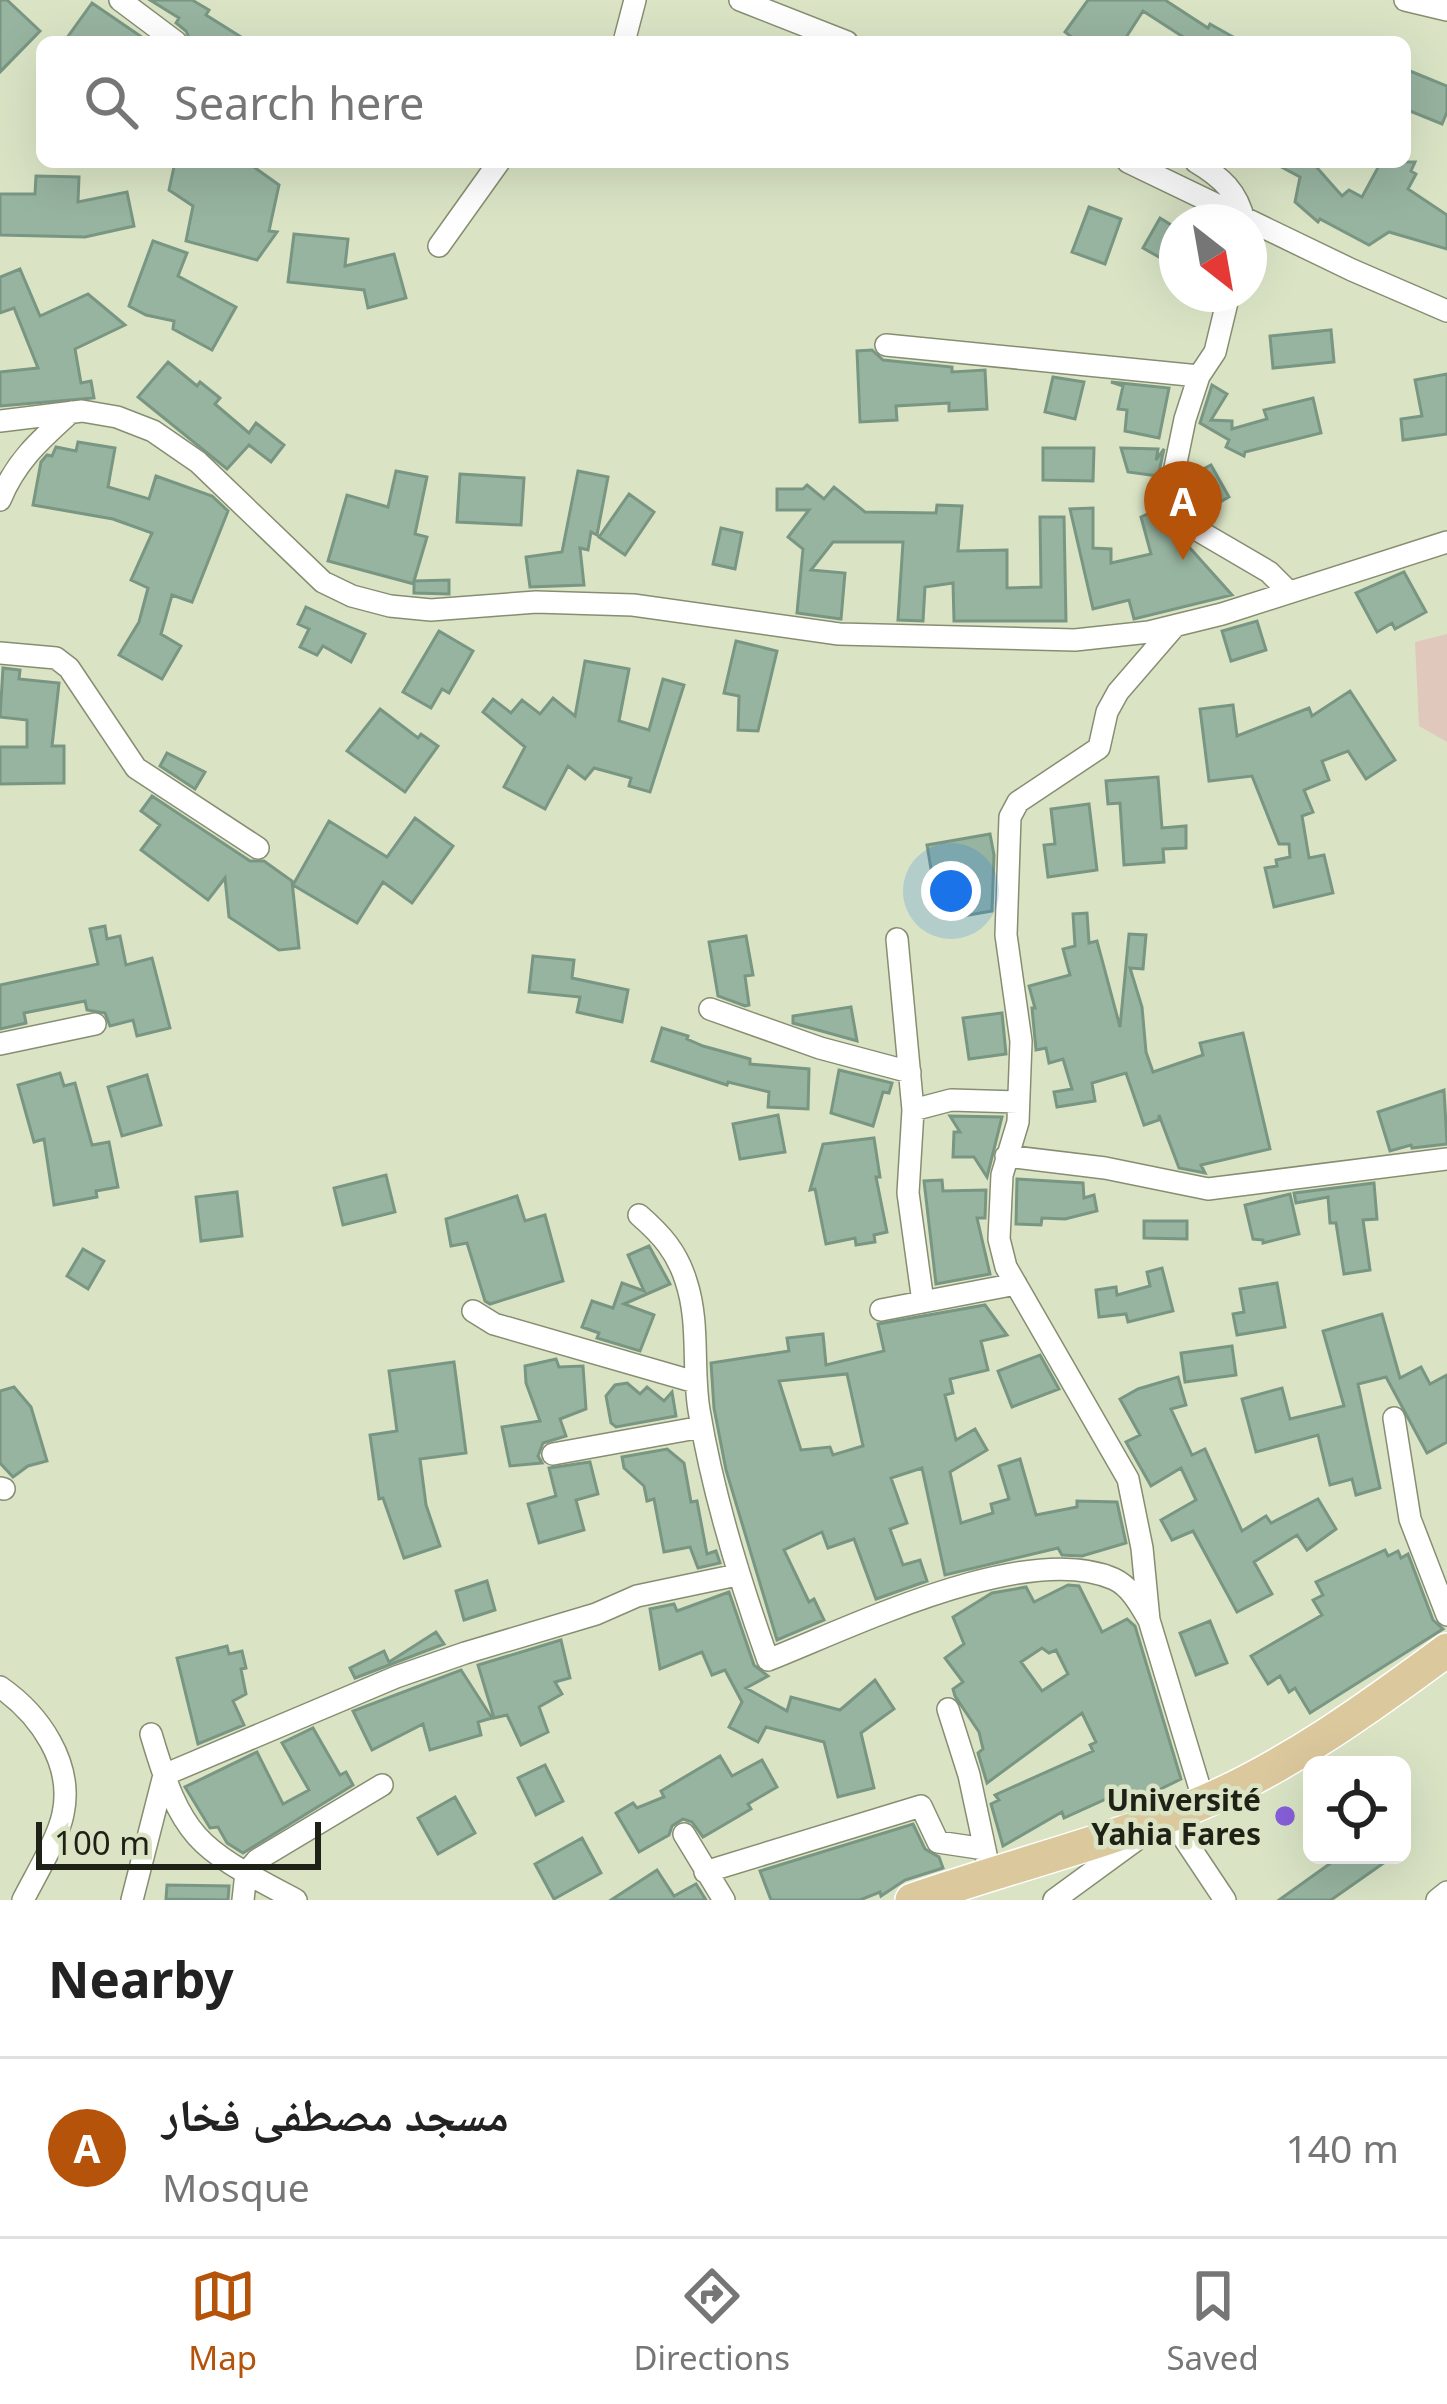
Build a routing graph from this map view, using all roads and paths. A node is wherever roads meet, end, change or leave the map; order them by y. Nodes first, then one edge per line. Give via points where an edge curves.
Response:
1 (121, 0) edge
2 (635, 0) edge
3 (740, 0) edge
4 (1405, 0) edge
5 (1447, 10) edge
6 (168, 36) edge
7 (626, 36) edge
8 (832, 36) edge
9 (495, 168) edge
10 (1140, 168) edge
11 (1206, 168) edge
12 (1213, 204) edge
13 (1238, 204) edge
14 (1267, 229) edge
15 (440, 246) dead end
16 (1447, 311) edge
17 (1224, 312) edge
18 (886, 345) dead end
19 (1199, 376) junction
20 (71, 412) junction
21 (0, 422) edge
22 (0, 500) edge
23 (1447, 542) edge
24 (1289, 592) junction
25 (1175, 626) junction
26 (0, 653) edge
27 (258, 848) dead end
28 (897, 939) dead end
29 (710, 1009) dead end
30 (94, 1024) dead end
31 (0, 1044) edge
32 (910, 1072) junction
33 (1018, 1102) junction
34 (914, 1110) junction
35 (1006, 1156) junction
36 (1447, 1159) edge
37 (639, 1215) dead end
38 (1016, 1284) junction
39 (923, 1302) junction
40 (881, 1310) dead end
41 (473, 1311) dead end
42 (694, 1382) junction
43 (1394, 1418) dead end
44 (702, 1427) junction
45 (553, 1454) dead end
46 (737, 1575) junction
47 (1447, 1615) edge
48 (1149, 1621) junction
49 (1447, 1651) edge
50 (0, 1687) edge
51 (948, 1709) dead end
52 (152, 1734) dead end
53 (164, 1775) junction
54 (382, 1785) dead end
55 (1204, 1802) junction
56 (1169, 1816) junction
57 (684, 1834) dead end
58 (987, 1861) junction
59 (705, 1872) junction
60 (246, 1874) junction
61 (1447, 1892) edge
62 (23, 1900) edge
63 (132, 1900) edge
64 (243, 1900) edge
65 (296, 1900) edge
66 (724, 1900) edge
67 (913, 1900) edge
68 (1054, 1900) edge
69 (1225, 1900) edge
70 (1437, 1900) edge

1 - 6 street
2 - 7 street
3 - 8 street
4 - 5 street
9 - 15 street
10 - 12 street
11 - 13 street
14 - 16 street
17 - 19 street
18 - 19 street
19 - 24 street via 1171,487 1177,506 1199,531
20 - 21 street
20 - 22 street via 25,452
20 - 25 street via 153,431 198,462 323,582 390,606 633,605 909,637 1075,640
23 - 24 street
24 - 25 street
25 - 33 street via 1118,692 1099,748 1018,802 1010,817 1006,935 1021,1041
26 - 27 street via 56,658 136,768
28 - 32 street
29 - 32 street
30 - 31 street
32 - 34 street
33 - 34 street via 951,1100
33 - 35 street
34 - 39 street via 908,1193
35 - 36 street via 1208,1189
35 - 38 street via 999,1239
37 - 42 street via 663,1235 688,1287
38 - 39 street
38 - 48 street via 1128,1479
39 - 40 street
41 - 42 street
42 - 44 street
43 - 47 street via 1410,1519
44 - 45 street
44 - 46 street
46 - 48 street via 768,1660 1010,1573 1070,1570 1114,1579
46 - 53 street via 637,1596 464,1653
48 - 55 street
49 - 55 main road
50 - 62 street via 28,1707 61,1760 64,1814
51 - 58 street
52 - 53 street
53 - 60 street via 186,1827
53 - 63 street
54 - 60 street
55 - 56 main road
56 - 58 main road
56 - 68 street
56 - 69 street
57 - 59 street
58 - 59 street via 938,1842 921,1805
58 - 67 main road
59 - 66 street
60 - 64 street
60 - 65 street
61 - 70 street

